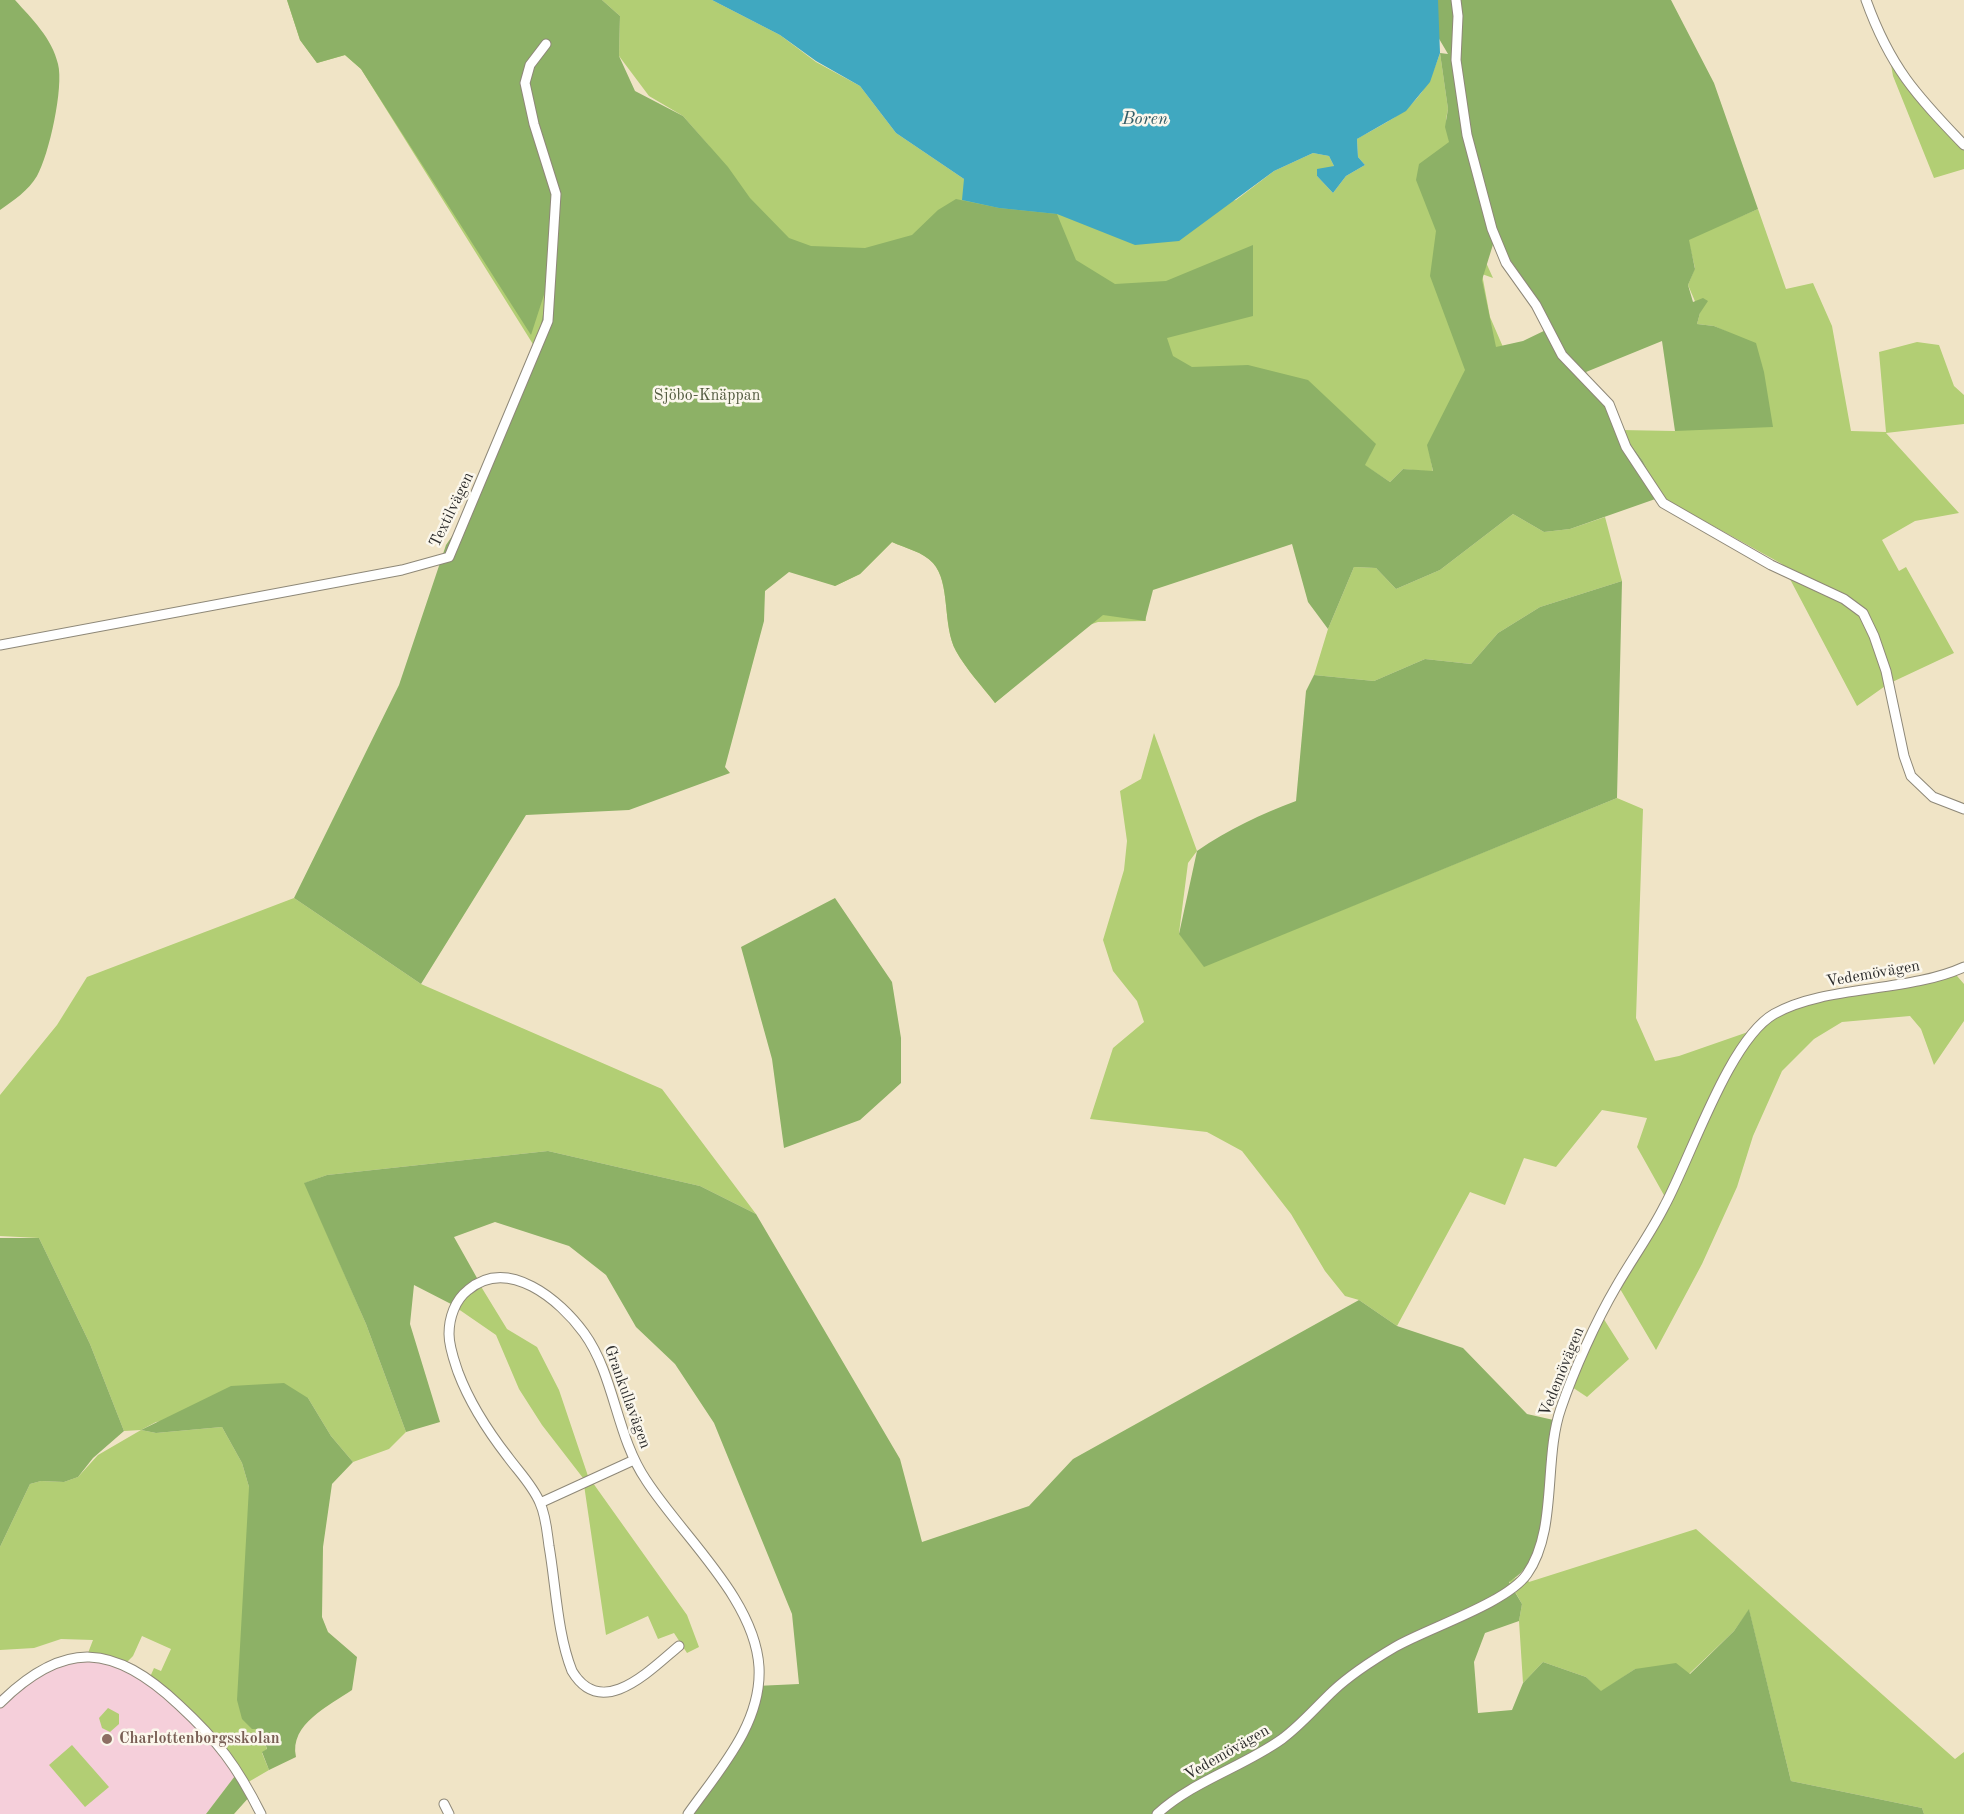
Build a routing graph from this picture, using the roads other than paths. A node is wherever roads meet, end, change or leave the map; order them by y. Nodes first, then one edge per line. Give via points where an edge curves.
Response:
1 (1456, 0) edge
2 (1866, 0) edge
3 (546, 44) dead end
4 (1964, 145) edge
5 (0, 645) edge
6 (1964, 809) edge
7 (1964, 967) edge
8 (634, 1460) junction
9 (540, 1503) junction
10 (679, 1646) dead end
11 (0, 1703) edge
12 (444, 1804) dead end
13 (261, 1814) edge
14 (449, 1814) edge
15 (688, 1814) edge
16 (1157, 1814) edge

1 - 6 street via 1456,60 1467,135 1492,229 1506,263 1536,305 1562,355 1609,404 1626,447 1663,503 1771,565 1844,599 1863,613 1886,671 1911,776 1933,797
2 - 4 street via 1886,49 1904,79
3 - 5 street, Textilvägen via 530,65 525,83 556,194 548,321 449,557 402,570
7 - 16 street, Vedemövägen via 1931,979 1803,1003 1775,1013 1756,1028 1731,1066 1664,1208 1614,1290 1569,1388 1552,1445 1543,1536 1528,1573 1501,1595 1362,1667 1283,1738
8 - 9 street
8 - 9 street, Grankullavägen via 590,1343 575,1322 551,1299 523,1282 502,1277 481,1282 465,1292 454,1310 449,1331 452,1353 476,1412
8 - 15 street, Grankullavägen via 740,1606 758,1657 758,1693 747,1726
9 - 10 street, Grankullavägen via 569,1664 578,1680 597,1691 621,1691
11 - 13 street via 39,1670 65,1660 92,1657 131,1667 154,1682 219,1744
12 - 14 street

